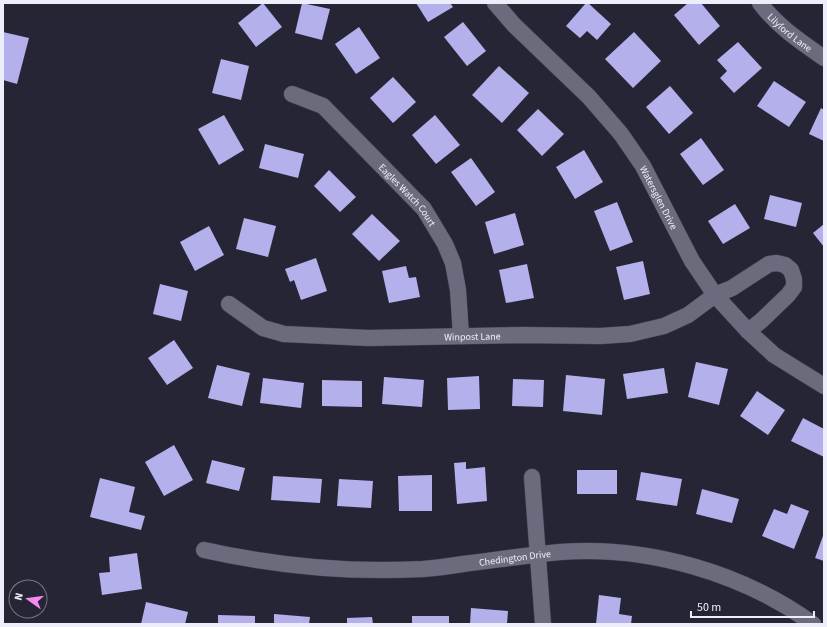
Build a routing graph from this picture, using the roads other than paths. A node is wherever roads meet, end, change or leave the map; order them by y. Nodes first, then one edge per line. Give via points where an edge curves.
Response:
1 (495, 3) edge
2 (760, 3) edge
3 (824, 58) edge
4 (292, 94) dead end
5 (715, 295) junction
6 (229, 304) dead end
7 (748, 331) junction
8 (461, 336) junction
9 (824, 386) edge
10 (532, 477) dead end
11 (204, 550) dead end
12 (539, 555) junction
13 (543, 624) edge
14 (813, 624) edge

1 - 5 street, Watersglen Drive via 514,25 589,97 621,134 643,166 692,261
2 - 3 street, Lilyford Lane via 794,38
4 - 8 street, Eagles Watch Court via 323,106 424,209 446,244 453,263 458,290
5 - 7 street, Watersglen Drive
5 - 7 street, Winpost Lane via 732,288 769,264 785,265 791,270 794,287
5 - 8 street, Winpost Lane via 688,315 664,326 630,334
6 - 8 street, Winpost Lane via 264,328 284,334 368,338
7 - 9 street, Watersglen Drive via 774,355
10 - 12 street
11 - 12 street, Chedington Drive via 240,558 307,567 370,570 424,569
12 - 13 street
12 - 14 street, Chedington Drive via 562,552 625,553 680,562 759,592

